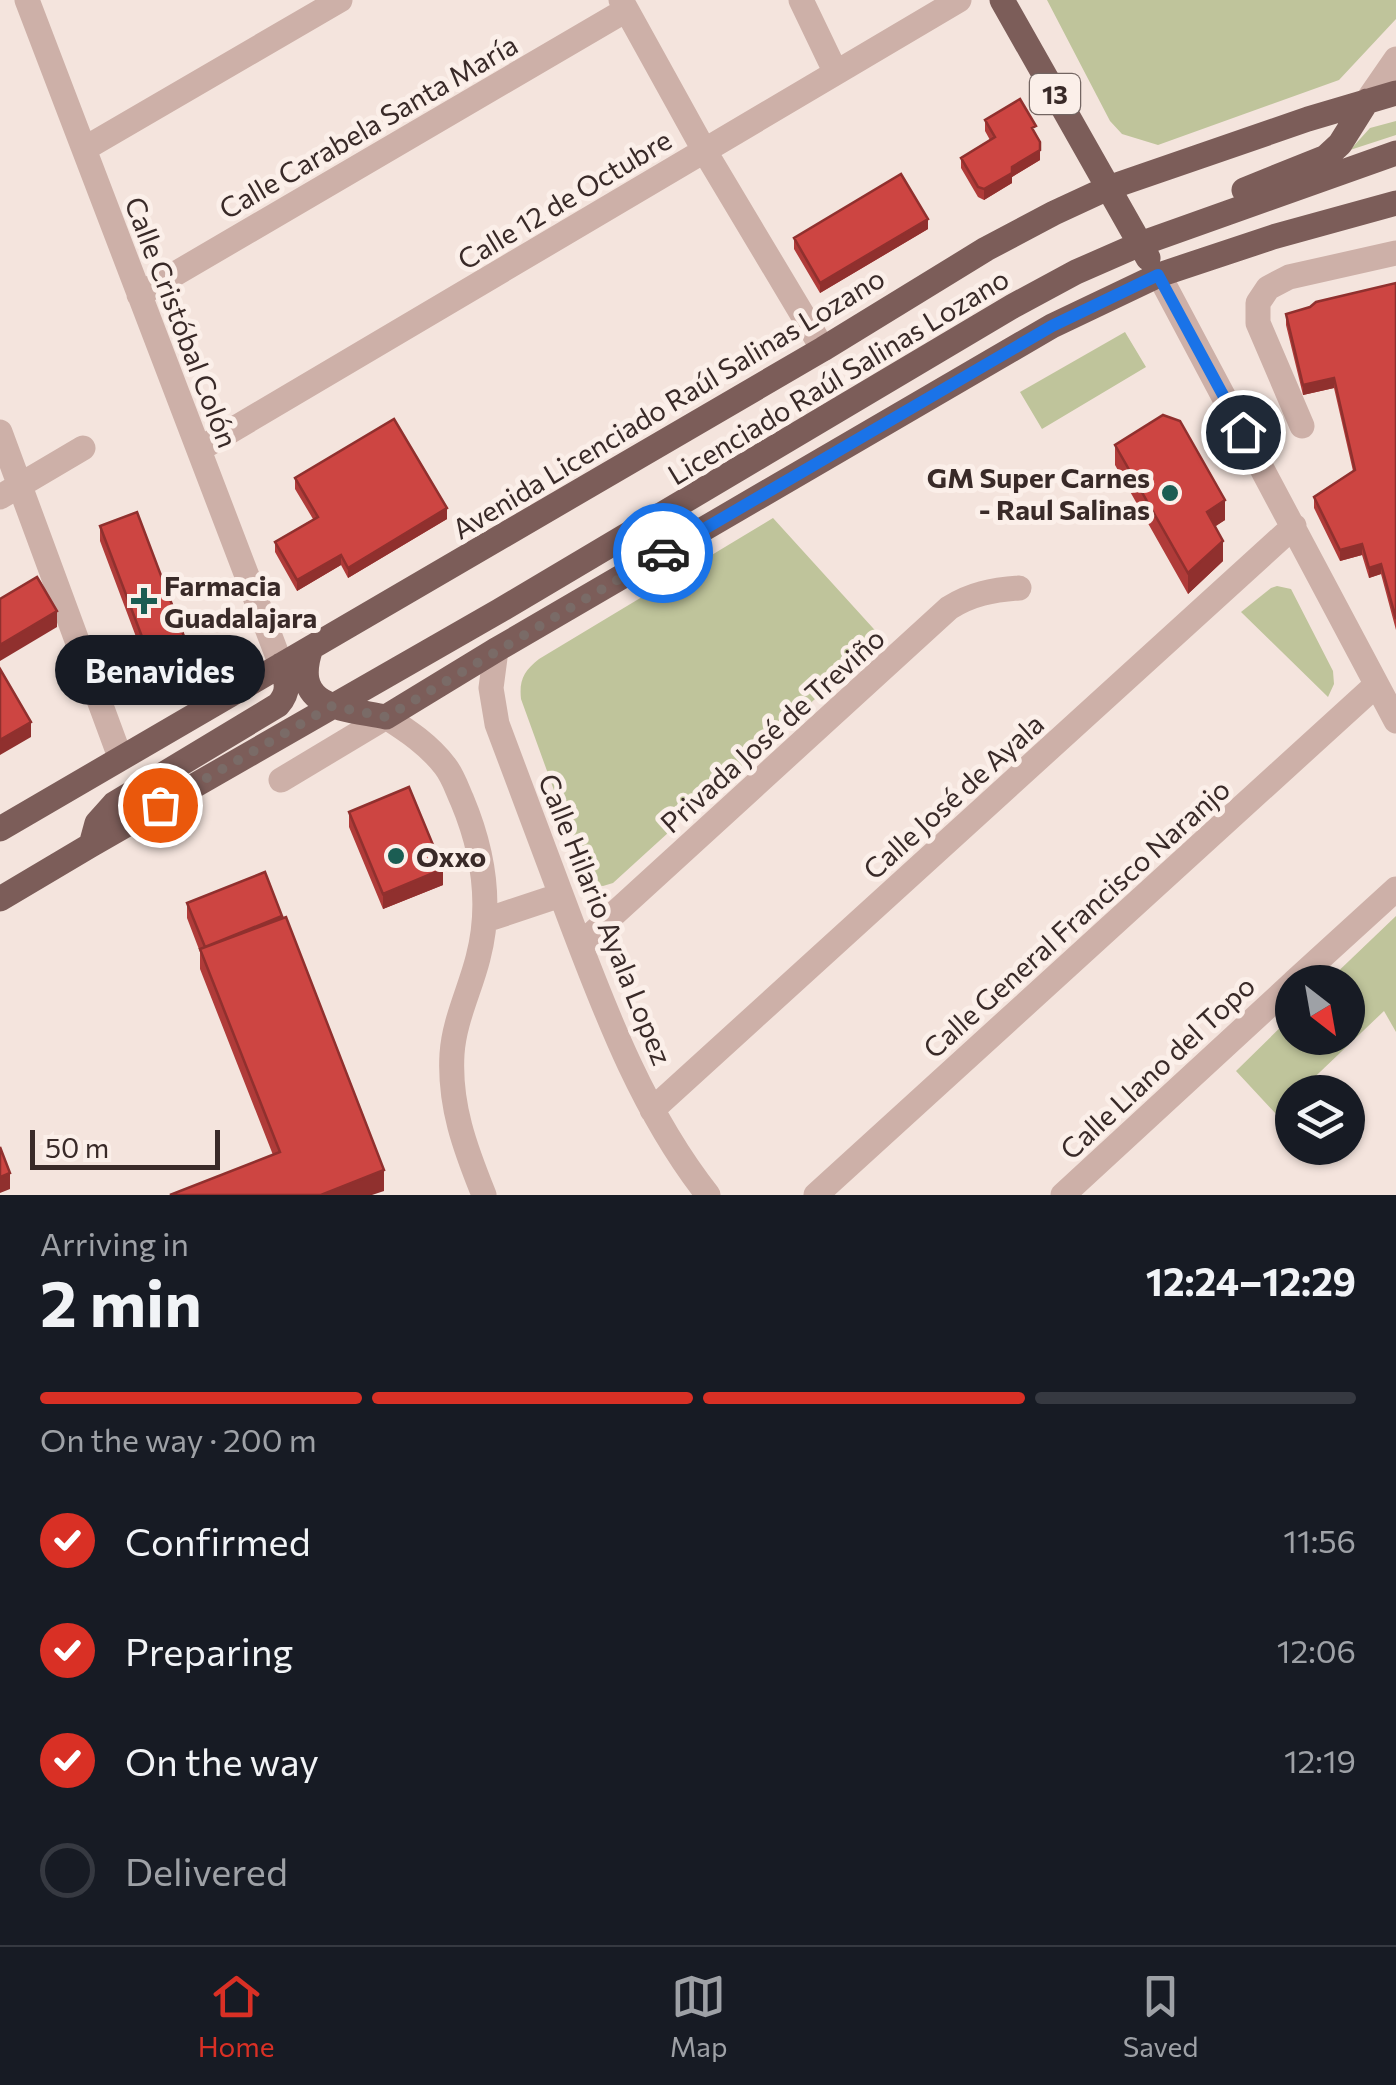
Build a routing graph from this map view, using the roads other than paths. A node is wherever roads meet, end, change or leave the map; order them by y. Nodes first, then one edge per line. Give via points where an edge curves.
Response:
1 (28, 0) edge
2 (340, 0) edge
3 (801, 0) edge
4 (959, 0) edge
5 (1002, 0) edge
6 (624, 5) edge
7 (1396, 59) edge
8 (836, 71) junction
9 (1396, 93) edge
10 (1367, 100) junction
11 (84, 149) junction
12 (704, 150) junction
13 (1396, 153) edge
14 (1108, 188) junction
15 (1396, 203) edge
16 (1226, 212) junction
17 (1140, 244) junction
18 (1396, 253) edge
19 (1158, 275) junction
20 (139, 295) junction
21 (823, 349) junction
22 (1302, 426) dead end
23 (0, 432) edge
24 (83, 448) dead end
25 (200, 450) junction
26 (10, 491) edge
27 (1294, 526) junction
28 (1018, 588) dead end
29 (310, 648) junction
30 (496, 650) junction
31 (281, 666) junction
32 (1376, 685) junction
33 (332, 706) junction
34 (386, 717) junction
35 (1396, 721) edge
36 (120, 757) junction
37 (280, 780) dead end
38 (0, 829) edge
39 (91, 844) junction
40 (1396, 889) edge
41 (561, 895) junction
42 (0, 899) edge
43 (486, 920) junction
44 (580, 945) junction
45 (1313, 965) edge
46 (1275, 1000) edge
47 (652, 1110) junction
48 (484, 1195) edge
49 (708, 1195) edge
50 (816, 1195) edge
51 (1063, 1195) edge

1 - 11 street, Calle Cristóbal Colón
2 - 11 street
3 - 8 street
4 - 8 street, Calle 12 de Octubre
5 - 14 main road, 13
6 - 12 street
6 - 20 street, Calle Carabela Santa María
7 - 10 street
8 - 12 street, Calle 12 de Octubre
9 - 10 main road, Avenida Licenciado Raúl Salinas Lozano
10 - 14 main road, Avenida Licenciado Raúl Salinas Lozano
10 - 16 main road via 1326,157 1252,185
11 - 20 street, Calle Cristóbal Colón
12 - 21 street
12 - 25 street, Calle 12 de Octubre
13 - 16 main road, Licenciado Raúl Salinas Lozano
14 - 17 main road
14 - 21 main road, Avenida Licenciado Raúl Salinas Lozano via 986,249
15 - 19 main road
16 - 17 main road, Licenciado Raúl Salinas Lozano
17 - 19 main road
17 - 33 main road, Licenciado Raúl Salinas Lozano via 1013,306
18 - 22 street via 1289,277 1268,288 1258,304 1258,323
19 - 27 street
19 - 30 main road via 1052,326
20 - 25 street, Calle Cristóbal Colón
21 - 29 main road, Avenida Licenciado Raúl Salinas Lozano
23 - 26 street
24 - 26 street
25 - 31 street, Calle Cristóbal Colón
26 - 36 street
27 - 32 street
27 - 47 street, Calle José de Ayala
28 - 44 street, Privada José de Treviño via 980,593 949,608
29 - 31 main road, Avenida Licenciado Raúl Salinas Lozano
29 - 33 main road via 304,679 314,696
30 - 34 main road
30 - 41 street, Calle Hilario Ayala Lopez via 493,707
31 - 36 main road, Avenida Licenciado Raúl Salinas Lozano
31 - 39 main road via 287,689 278,705 114,804 97,823
32 - 35 street
32 - 50 street, Calle General Francisco Naranjo
33 - 34 main road
33 - 39 main road, Licenciado Raúl Salinas Lozano
34 - 37 street
34 - 43 street via 449,770 473,826
36 - 38 main road, Avenida Licenciado Raúl Salinas Lozano
39 - 42 main road, Licenciado Raúl Salinas Lozano
40 - 45 street, Calle Llano del Topo
41 - 43 street
41 - 44 street, Calle Hilario Ayala Lopez
43 - 48 street via 452,1049 454,1107
44 - 47 street, Calle Hilario Ayala Lopez
46 - 51 street, Calle Llano del Topo
47 - 49 street, Calle Hilario Ayala Lopez

